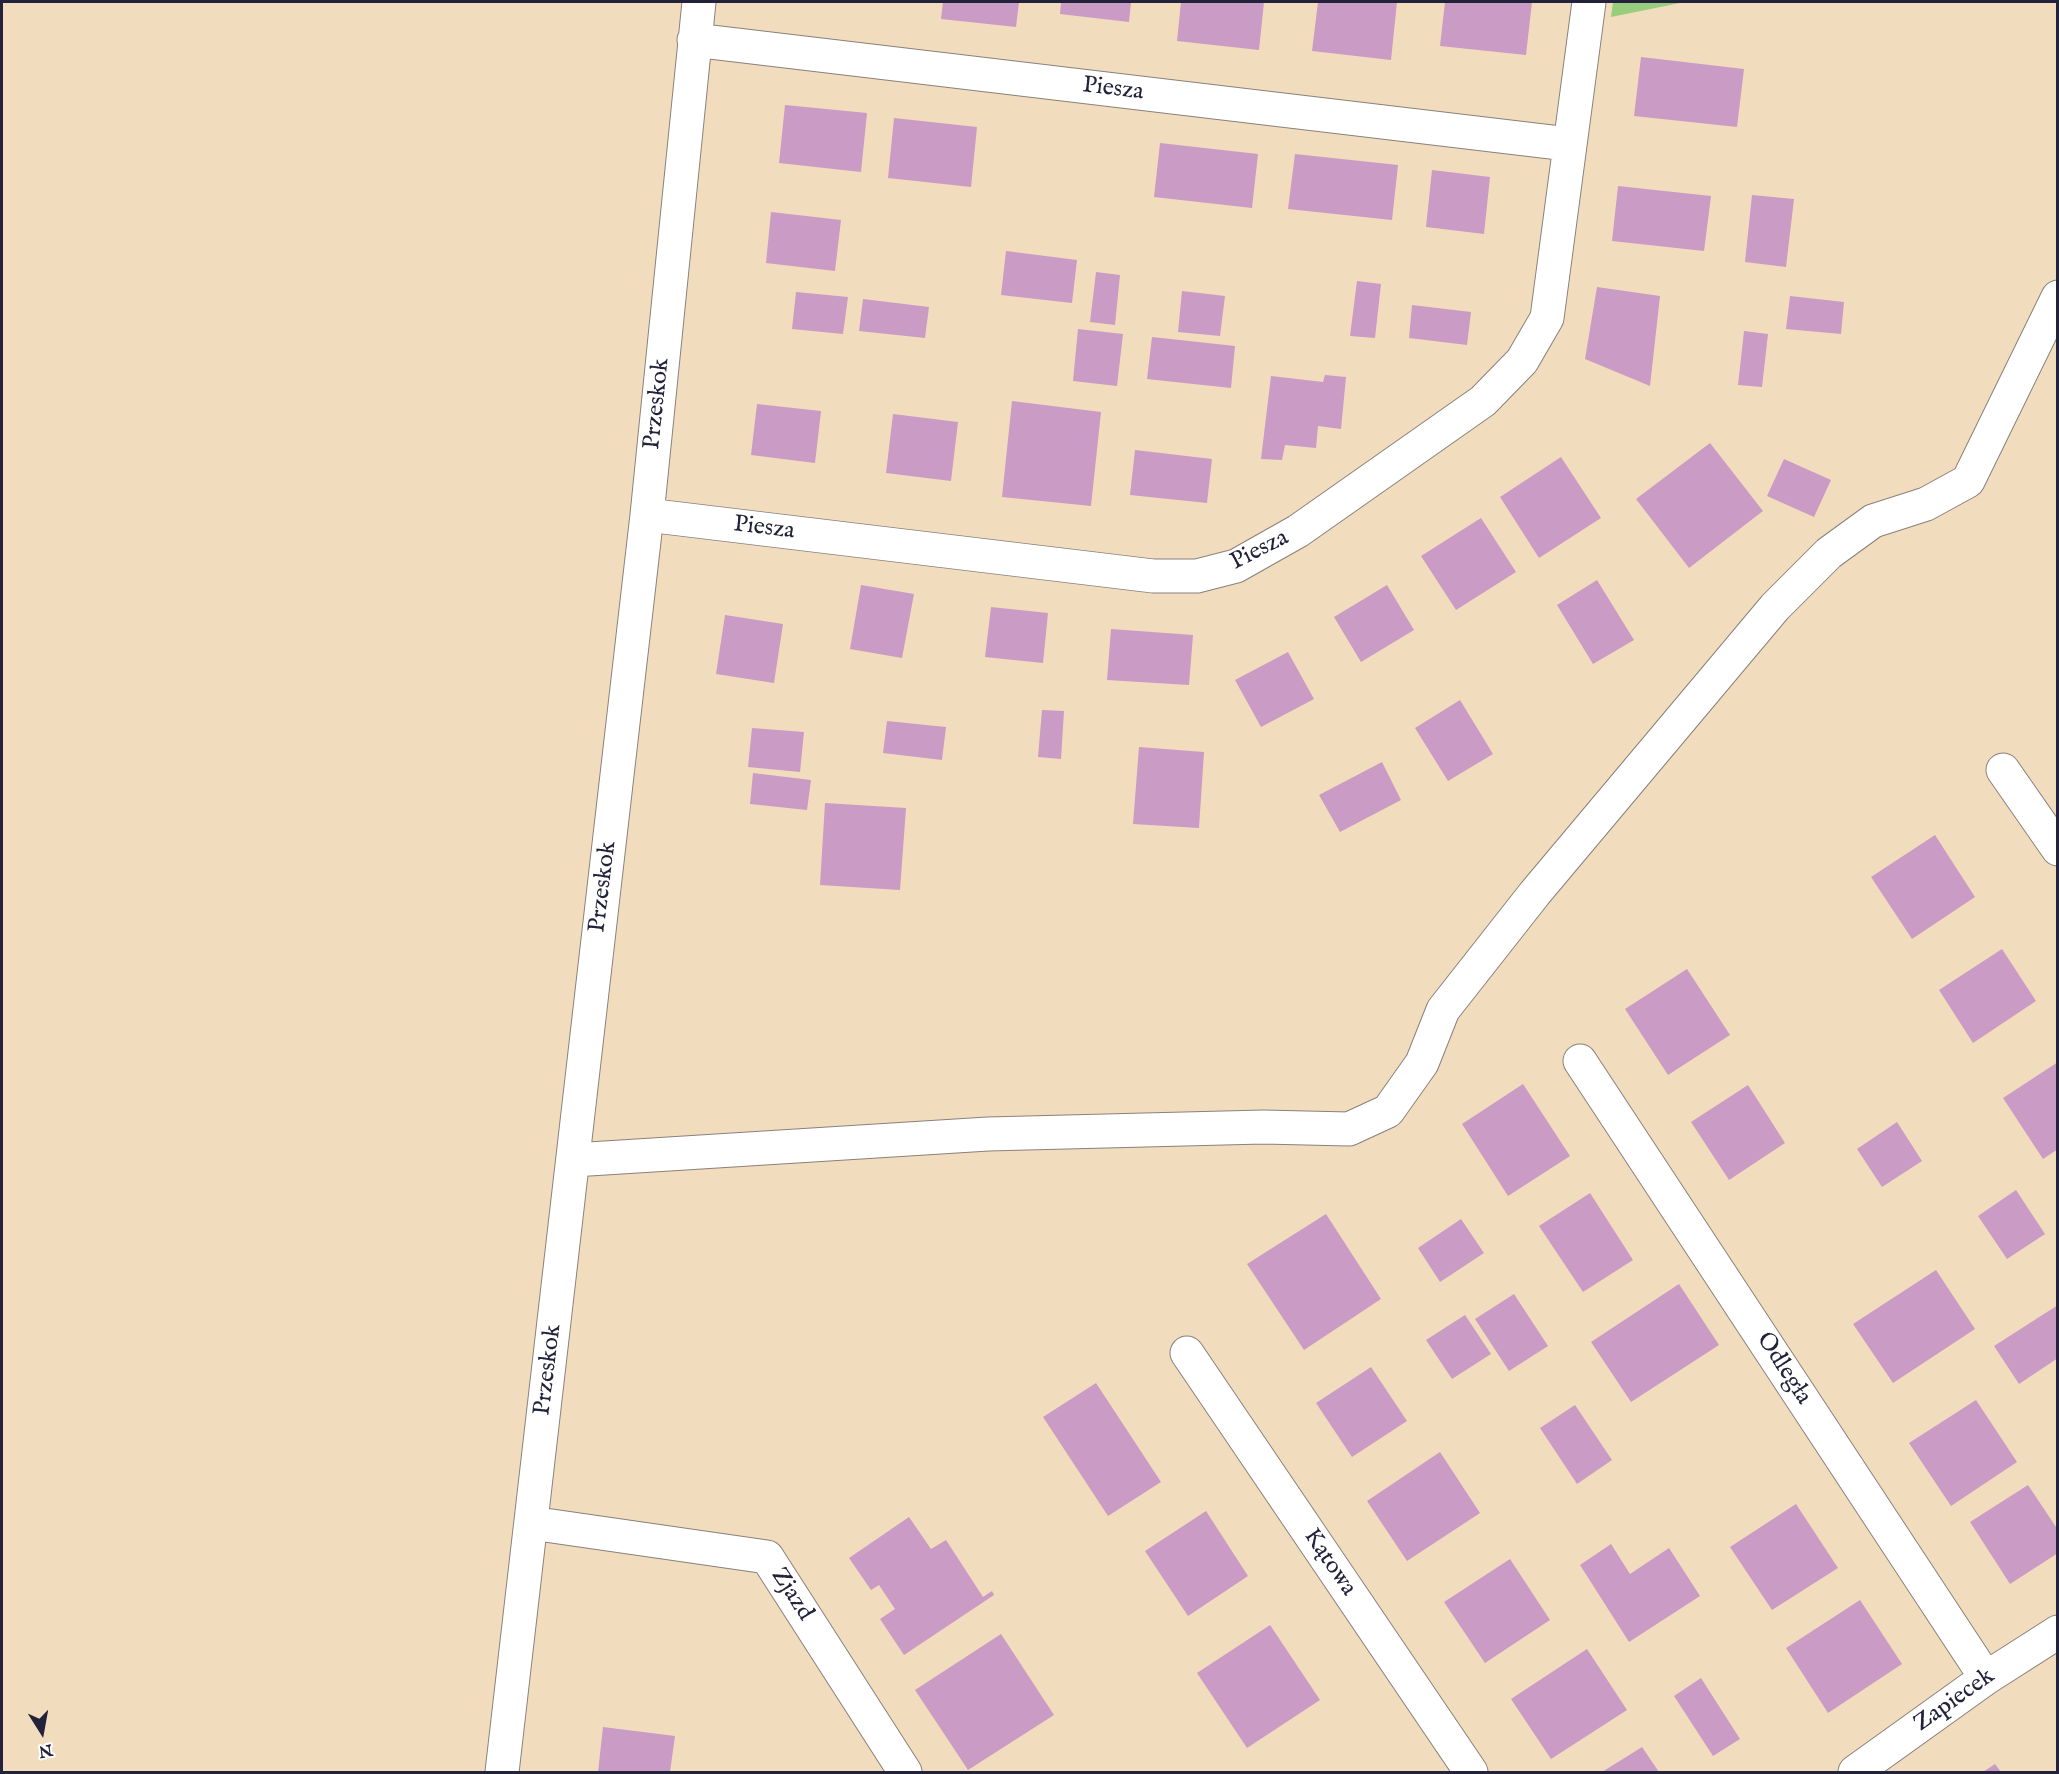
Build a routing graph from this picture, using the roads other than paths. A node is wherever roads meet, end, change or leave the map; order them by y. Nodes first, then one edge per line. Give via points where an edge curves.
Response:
1 (699, 2) edge
2 (1589, 2) edge
3 (694, 40) junction
4 (1568, 144) junction
5 (2058, 297) edge
6 (647, 515) junction
7 (2003, 770) dead end
8 (2058, 849) edge
9 (1580, 1061) dead end
10 (573, 1160) junction
11 (1187, 1353) dead end
12 (531, 1523) junction
13 (2058, 1632) edge
14 (1986, 1678) junction
15 (502, 1773) edge
16 (905, 1773) edge
17 (1471, 1773) edge
18 (1855, 1773) edge

1 - 3 street, Przeskok
2 - 4 street, Piesza
3 - 4 street, Piesza
3 - 6 street, Przeskok
4 - 6 street, Piesza via 1547,318 1522,361 1483,401 1298,531 1236,567 1197,576 1153,576
5 - 10 street via 1968,481 1926,504 1873,521 1829,553 1775,607 1535,893 1443,1010 1422,1064 1388,1112 1349,1129 1263,1127 988,1134
6 - 10 street, Przeskok
7 - 8 street
9 - 14 street, Odległa
10 - 12 street, Przeskok
11 - 17 street, Kątowa
12 - 15 street, Przeskok
12 - 16 street, Zjazd via 767,1557
13 - 14 street, Zapiecek
14 - 18 street, Zapiecek

